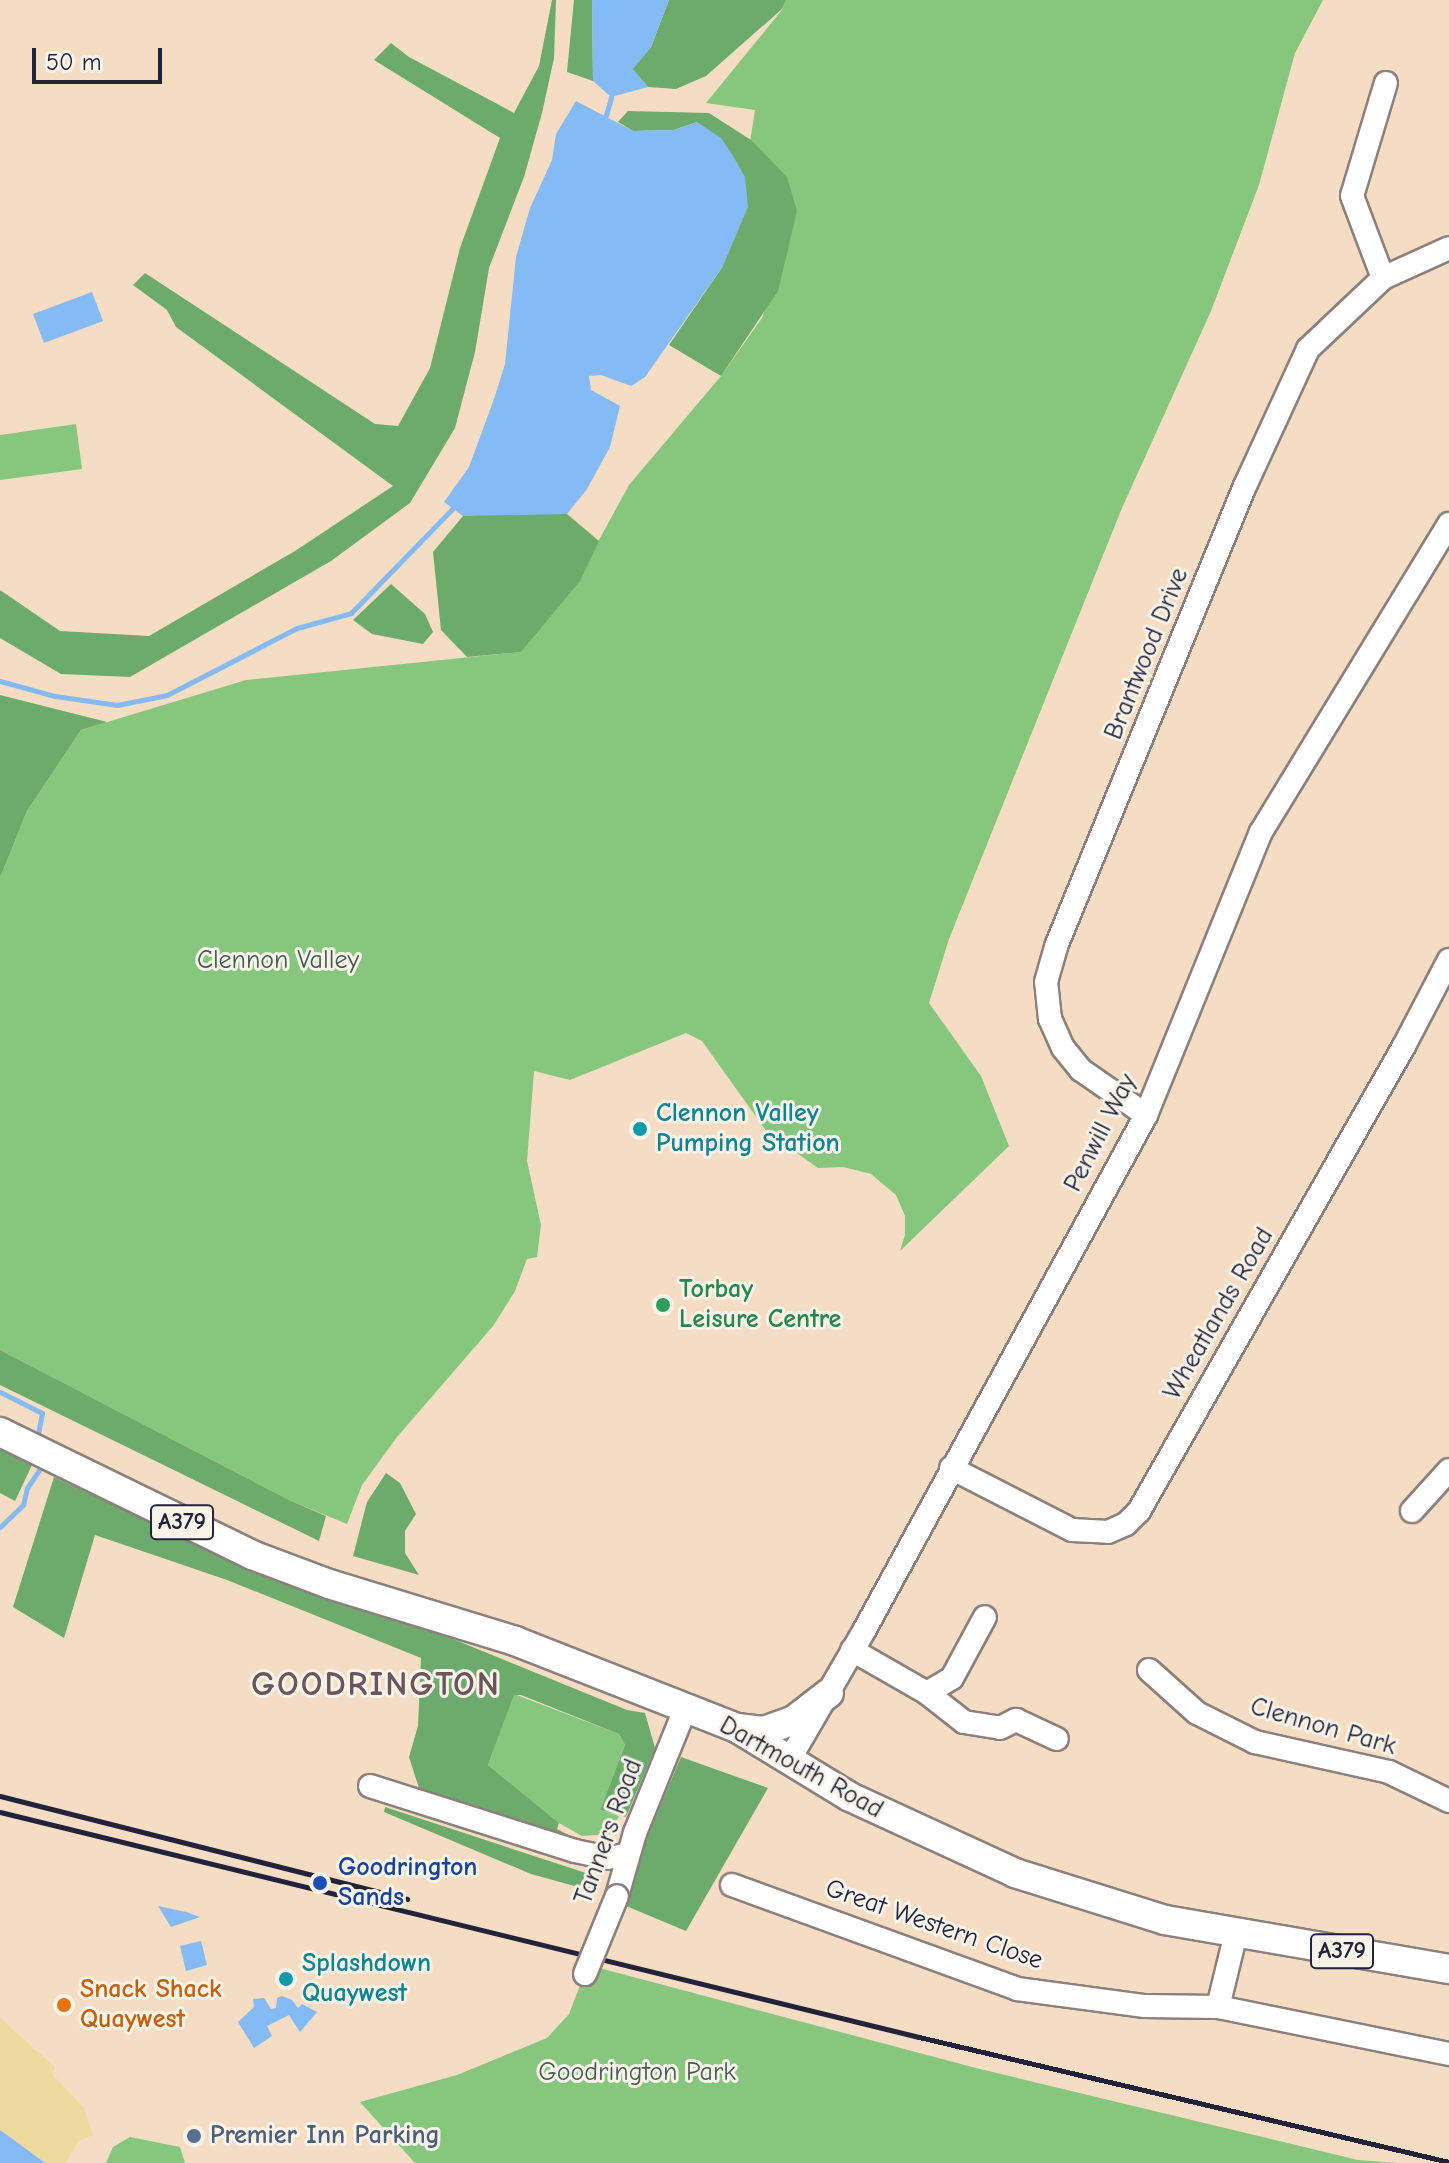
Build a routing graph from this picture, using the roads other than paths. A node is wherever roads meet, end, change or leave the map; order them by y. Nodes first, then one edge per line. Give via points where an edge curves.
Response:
1 (1386, 83) dead end
2 (1449, 248) edge
3 (1383, 278) junction
4 (1449, 524) edge
5 (1449, 960) edge
6 (1146, 1115) junction
7 (18, 1441) edge
8 (951, 1468) junction
9 (1449, 1470) edge
10 (1412, 1511) dead end
11 (985, 1617) dead end
12 (852, 1650) junction
13 (1149, 1670) dead end
14 (829, 1693) junction
15 (927, 1693) junction
16 (685, 1709) junction
17 (737, 1728) junction
18 (1057, 1739) dead end
19 (788, 1762) junction
20 (370, 1786) dead end
21 (1449, 1801) edge
22 (627, 1855) junction
23 (732, 1885) dead end
24 (1236, 1933) junction
25 (1449, 1969) edge
26 (585, 1974) dead end
27 (1218, 2007) junction
28 (1449, 2054) edge

1 - 3 street via 1352,196
2 - 3 street, Brantwood Drive
3 - 6 street, Brantwood Drive via 1308,349 1281,402 1057,944 1046,982 1050,1019 1063,1048 1081,1070
4 - 6 street, Penwill Way via 1261,832
5 - 8 street, Wheatlands Road via 1139,1511 1108,1532 1072,1530
6 - 8 street, Penwill Way
7 - 16 main road, Dartmouth Road / A379 via 252,1555 515,1641
8 - 12 street, Penwill Way
9 - 10 street
11 - 15 street via 952,1678
12 - 14 street, Penwill Way
12 - 15 street
13 - 21 street, Clennon Park via 1197,1713 1255,1742 1389,1772
14 - 17 main road, A379 via 794,1720 764,1731
14 - 19 street, Penwill Way
15 - 18 street via 964,1722 1000,1728 1016,1720
16 - 17 main road, Dartmouth Road / A379
16 - 22 street, Tanners Road
17 - 19 main road, Dartmouth Road / A379
19 - 24 main road, Dartmouth Road / A379 via 850,1797 1015,1873 1165,1920
20 - 22 street via 575,1851 607,1858
22 - 26 street, Tanners Road, bridge via 617,1896
23 - 27 street, Great Western Close via 1017,1989 1145,2006
24 - 25 main road, Dartmouth Road / A379
24 - 27 street
27 - 28 street, Great Western Close

